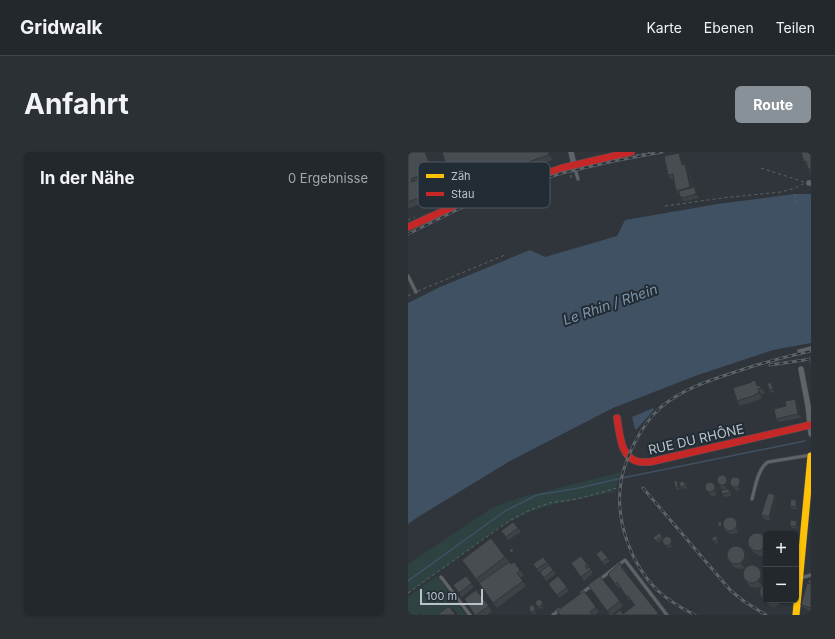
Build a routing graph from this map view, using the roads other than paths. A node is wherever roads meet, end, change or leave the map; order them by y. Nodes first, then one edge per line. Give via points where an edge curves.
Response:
1 (571, 152) edge
2 (631, 152) edge
3 (574, 165) junction
4 (550, 172) edge
5 (578, 180) dead end
6 (450, 208) edge
7 (408, 227) edge
8 (408, 276) edge
9 (416, 292) road end
10 (811, 348) edge
11 (799, 351) dead end
12 (801, 369) dead end
13 (810, 406) edge
14 (617, 418) dead end
15 (810, 426) edge
16 (811, 434) edge
17 (811, 456) edge
18 (810, 472) edge
19 (752, 499) dead end
20 (809, 499) edge
21 (811, 575) edge
22 (441, 577) dead end
23 (799, 578) joint
24 (577, 597) edge
25 (797, 603) edge
26 (565, 606) edge
27 (470, 615) edge
28 (553, 615) edge
29 (667, 615) edge
30 (796, 615) edge

1 - 3 street
2 - 3 street
3 - 4 street
3 - 5 lane
6 - 7 street
8 - 9 lane
10 - 11 lane
12 - 13 street
13 - 15 street
14 - 15 street, RUE DU RHÔNE via 625,454 644,463
15 - 16 street
17 - 18 street
17 - 19 lane via 764,464
18 - 20 street
20 - 23 street
21 - 23 lane
22 - 27 lane
24 - 29 lane via 625,560
25 - 30 street
26 - 28 lane

